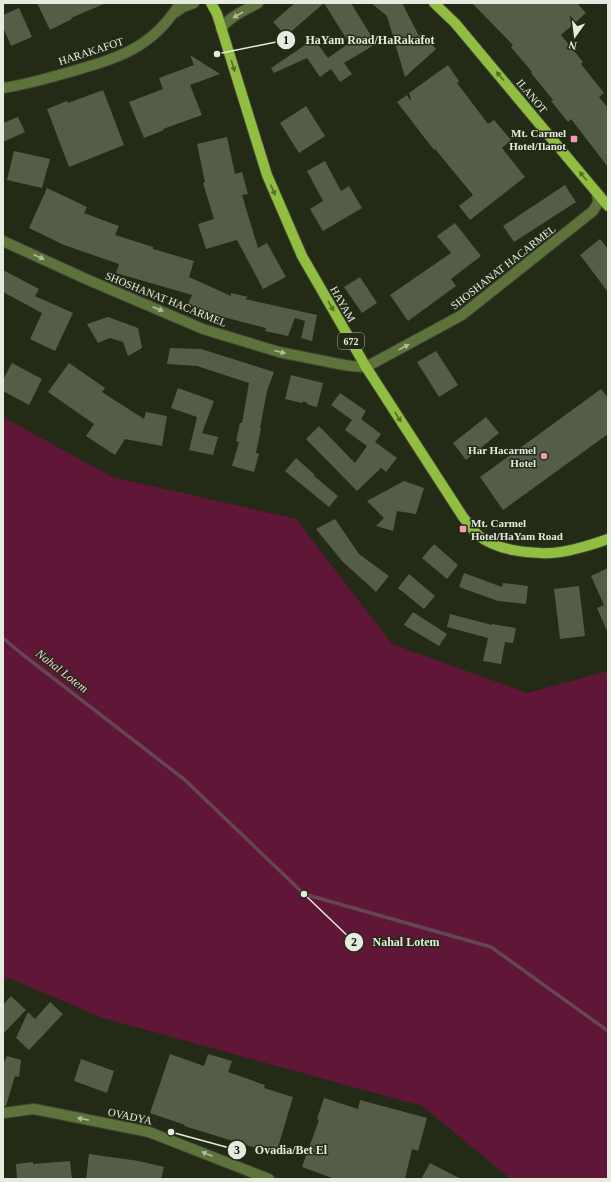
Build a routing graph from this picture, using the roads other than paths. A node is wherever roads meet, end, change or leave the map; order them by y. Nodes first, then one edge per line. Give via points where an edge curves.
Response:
1 (180, 3) edge
2 (194, 3) edge
3 (210, 3) edge
4 (258, 3) edge
5 (434, 3) edge
6 (174, 13) junction
7 (221, 29) junction
8 (3, 88) edge
9 (597, 193) junction
10 (608, 206) edge
11 (3, 242) edge
12 (366, 367) junction
13 (608, 539) edge
14 (3, 1113) edge
15 (270, 1179) edge

1 - 6 street, HARAKAFOT
2 - 6 street, HARAKAFOT
3 - 7 main road, HAYAM / 672 via 217,14
4 -> 7 street via 230,19
9 -> 5 main road, ILANOT via 455,23
6 - 8 street, HARAKAFOT via 142,44 120,56 20,86
7 -> 12 main road, HAYAM / 672 via 270,182 302,256
9 - 10 main road, ILANOT
12 -> 9 street, SHOSHANAT HACARMEL via 462,315 593,211 598,203
11 -> 12 street, SHOSHANAT HACARMEL via 203,329 279,352
12 -> 13 main road, HAYAM / 672 via 479,536 498,547 552,553
15 -> 14 street, OVADYA via 150,1132 34,1109

